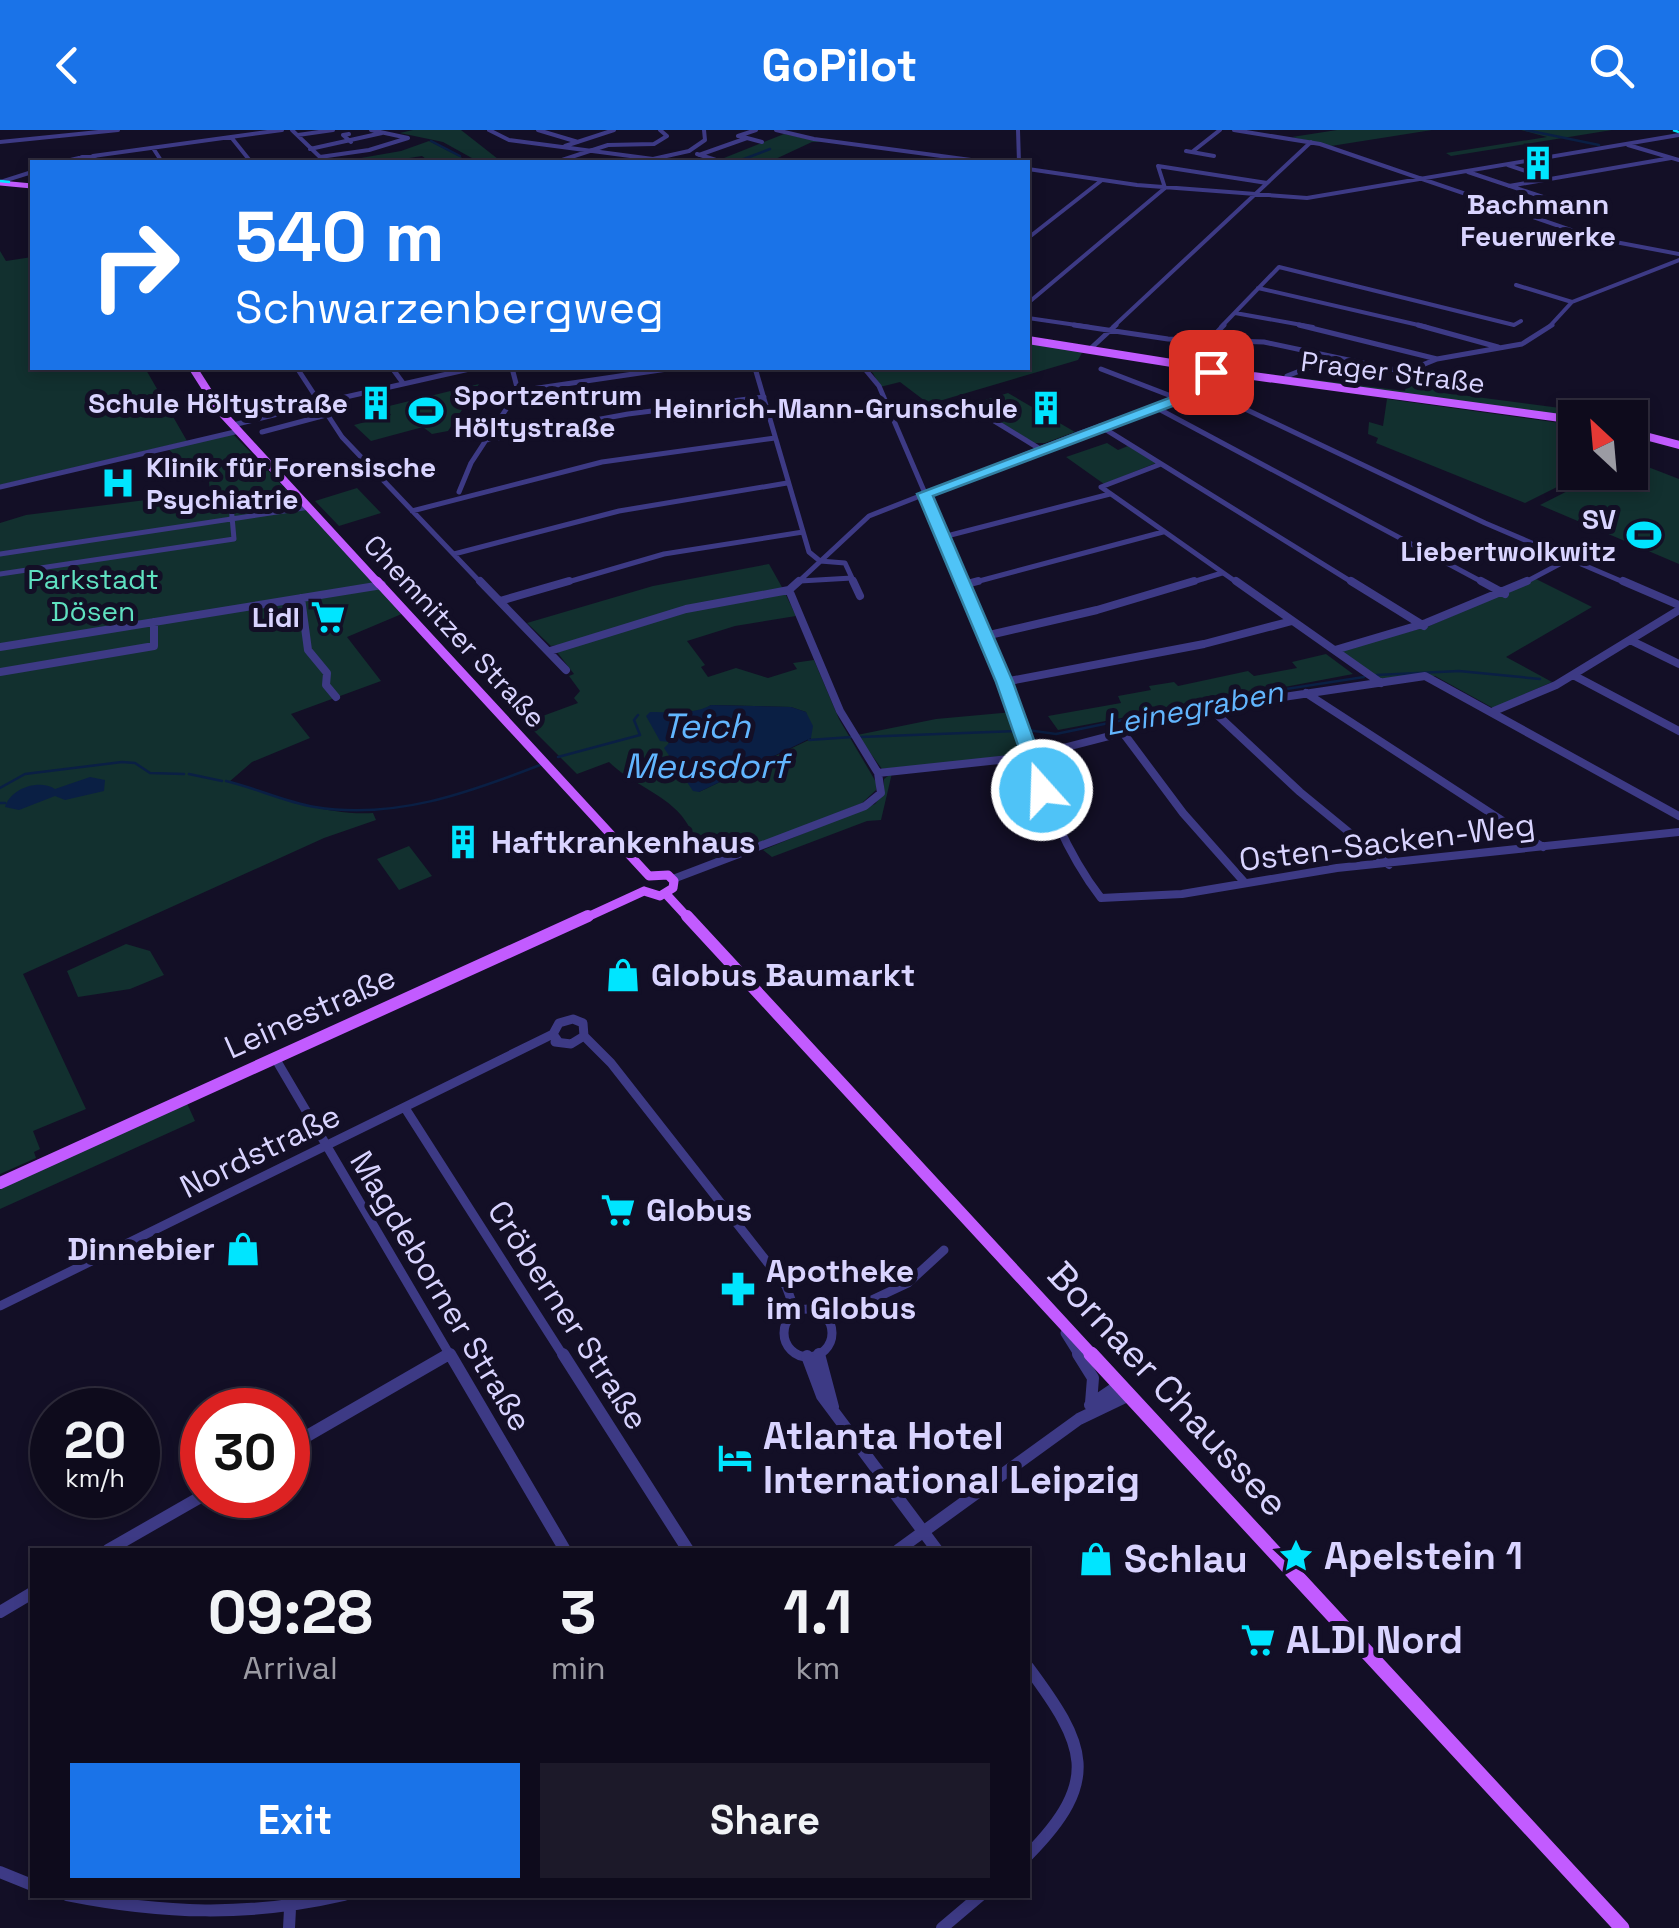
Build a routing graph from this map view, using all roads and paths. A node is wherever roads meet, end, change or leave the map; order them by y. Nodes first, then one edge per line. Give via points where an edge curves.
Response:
1 (118, 130) edge
2 (282, 130) edge
3 (292, 130) edge
4 (334, 130) edge
5 (493, 130) edge
6 (538, 130) edge
7 (598, 130) edge
8 (614, 130) edge
9 (660, 130) edge
10 (704, 130) edge
11 (756, 130) edge
12 (776, 130) edge
13 (1018, 130) edge
14 (1220, 130) edge
15 (1234, 130) edge
16 (378, 131) edge
17 (607, 132) edge
18 (350, 134) dead end
19 (82, 135) junction
20 (298, 135) junction
21 (1679, 136) edge
22 (231, 137) junction
23 (738, 138) junction
24 (0, 142) edge
25 (350, 142) junction
26 (578, 142) junction
27 (762, 142) dead end
28 (1311, 142) junction
29 (1625, 144) junction
30 (562, 147) junction
31 (723, 147) junction
32 (153, 148) junction
33 (310, 149) junction
34 (686, 151) junction
35 (741, 152) dead end
36 (584, 153) junction
37 (698, 155) junction
38 (1214, 156) dead end
39 (84, 157) edge
40 (708, 158) junction
41 (1671, 158) junction
42 (161, 160) edge
43 (249, 160) edge
44 (562, 160) edge
45 (629, 160) edge
46 (640, 160) edge
47 (700, 160) edge
48 (718, 160) edge
49 (970, 160) edge
50 (1018, 160) edge
51 (1679, 160) edge
52 (1506, 164) junction
53 (1030, 169) edge
54 (1465, 171) junction
55 (30, 173) edge
56 (1421, 179) junction
57 (1550, 179) junction
58 (3, 180) edge
59 (1102, 180) junction
60 (1266, 183) junction
61 (30, 184) edge
62 (30, 184) edge
63 (1509, 186) junction
64 (1164, 187) junction
65 (1255, 194) junction
66 (1552, 200) dead end
67 (1030, 233) edge
68 (1589, 239) dead end
69 (1597, 239) junction
70 (1654, 250) joint
71 (1679, 257) edge
72 (1516, 286) dead end
73 (1258, 288) junction
74 (1030, 302) edge
75 (1572, 302) junction
76 (1235, 313) junction
77 (1030, 318) edge
78 (1548, 329) junction
79 (1109, 331) junction
80 (1030, 340) edge
81 (1210, 340) junction
82 (1502, 348) junction
83 (1088, 350) junction
84 (1194, 356) dead end
85 (1332, 358) junction
86 (1437, 359) junction
87 (1101, 369) dead end
88 (194, 370) edge
89 (298, 370) edge
90 (394, 370) edge
91 (464, 370) edge
92 (513, 370) edge
93 (660, 370) edge
94 (756, 370) edge
95 (866, 370) edge
96 (1212, 370) junction
97 (1408, 371) junction
98 (874, 376) joint
99 (1286, 376) dead end
100 (403, 382) junction
101 (1409, 382) dead end
102 (1203, 389) junction
103 (372, 390) joint
104 (518, 391) junction
105 (764, 397) junction
106 (1178, 399) junction
107 (960, 400) dead end
108 (320, 403) junction
109 (1155, 407) junction
110 (326, 414) junction
111 (1558, 417) edge
112 (1100, 426) junction
113 (236, 428) junction
114 (262, 432) dead end
115 (1648, 437) edge
116 (776, 438) junction
117 (486, 440) junction
118 (1679, 445) edge
119 (1040, 449) junction
120 (1161, 464) junction
121 (787, 483) junction
122 (0, 487) edge
123 (230, 494) dead end
124 (461, 494) junction
125 (925, 494) junction
126 (1110, 494) junction
127 (310, 508) junction
128 (410, 509) junction
129 (232, 518) junction
130 (803, 532) junction
131 (1163, 532) junction
132 (943, 536) junction
133 (0, 554) edge
134 (454, 554) junction
135 (1570, 559) junction
136 (820, 561) junction
137 (1222, 573) junction
138 (0, 574) edge
139 (852, 578) junction
140 (800, 581) junction
141 (382, 585) junction
142 (963, 586) junction
143 (789, 590) junction
144 (1505, 594) junction
145 (860, 596) dead end
146 (301, 598) junction
147 (500, 600) junction
148 (1679, 608) edge
149 (1292, 620) junction
150 (154, 622) junction
151 (1424, 626) junction
152 (985, 636) junction
153 (1630, 640) junction
154 (0, 647) edge
155 (1335, 650) junction
156 (550, 651) junction
157 (1679, 664) edge
158 (566, 670) dead end
159 (0, 672) edge
160 (1573, 675) junction
161 (1004, 682) junction
162 (1381, 682) junction
163 (1306, 693) junction
164 (336, 697) dead end
165 (1212, 710) junction
166 (1494, 711) junction
167 (1679, 731) edge
168 (1124, 734) junction
169 (1028, 757) junction
170 (878, 773) junction
171 (1679, 816) edge
172 (1679, 832) edge
173 (1544, 848) junction
174 (1388, 864) junction
175 (650, 876) junction
176 (673, 879) junction
177 (1245, 883) junction
178 (644, 891) junction
179 (666, 894) junction
180 (1101, 898) joint
181 (584, 1036) junction
182 (556, 1038) junction
183 (275, 1058) junction
184 (405, 1108) junction
185 (327, 1146) junction
186 (0, 1182) edge
187 (944, 1250) dead end
188 (870, 1304) joint
189 (0, 1306) edge
190 (796, 1313) junction
191 (1054, 1314) junction
192 (829, 1320) junction
193 (449, 1354) junction
194 (813, 1354) junction
195 (1123, 1391) junction
196 (1092, 1403) junction
197 (1080, 1419) junction
198 (310, 1434) edge
199 (180, 1509) edge
200 (923, 1532) junction
201 (111, 1548) edge
202 (564, 1548) edge
203 (687, 1548) edge
204 (901, 1548) edge
205 (935, 1548) edge
206 (30, 1594) edge
207 (0, 1612) edge
208 (1030, 1670) edge
209 (1030, 1853) edge
210 (0, 1872) edge
211 (30, 1884) edge
212 (85, 1898) edge
213 (332, 1898) edge
214 (977, 1898) edge
215 (290, 1909) junction
216 (289, 1928) edge
217 (942, 1928) edge
218 (1622, 1928) edge

1 - 19 street
2 - 22 street
3 - 20 street
4 - 20 street
5 - 30 street via 528,144
6 - 26 street
7 - 17 street
8 - 17 street
9 - 36 street via 666,138 654,144
10 - 34 street via 703,142
11 - 23 street
12 - 49 street
13 - 50 street
14 - 38 street via 1189,152
15 - 28 street
16 - 25 street
16 - 33 street via 408,138 325,157
17 - 26 street
18 - 25 street via 344,135
19 - 24 street
19 - 39 street
20 - 33 street
21 - 29 street
22 - 32 street
22 - 43 street
23 - 27 street
23 - 31 street
25 - 33 street
26 - 30 street
28 - 56 street
28 - 60 street
29 - 41 street
29 - 52 street
30 - 36 street
31 - 35 street
31 - 37 street
32 - 39 street
32 - 42 street
34 - 37 street
34 - 46 street
36 - 44 street
36 - 45 street
37 - 40 street
40 - 47 street
40 - 48 street
41 - 51 street
41 - 57 street
52 - 54 street
52 - 57 street
53 - 59 street
54 - 56 street
54 - 63 street
55 - 58 street
56 - 65 street via 1308,198
56 - 69 street
57 - 63 street
58 - 61 main road
58 - 62 main road
59 - 64 street
59 - 67 street
60 - 64 street via 1158,166
60 - 65 street
63 - 66 street
64 - 65 street
64 - 74 street
65 - 79 street
68 - 69 street
69 - 70 street
70 - 71 street
71 - 75 street
72 - 75 street
73 - 76 street
73 - 78 street via 1277,268
73 - 82 street
75 - 78 street
76 - 81 street
76 - 86 street
77 - 79 street
78 - 82 street
79 - 81 street
79 - 83 street
80 - 83 main road, Prager Straße
81 - 84 street
81 - 85 street via 1264,342
82 - 86 street
83 - 96 main road, Prager Straße
85 - 97 street
85 - 99 street
86 - 97 street
87 - 106 street
88 - 113 main road, Chemnitzer Straße
89 - 108 street
90 - 100 street
91 - 100 street
92 - 104 street
93 - 104 street
94 - 105 street
95 - 98 street
96 - 102 street
96 - 111 main road, Prager Straße
97 - 101 street
98 - 125 street
100 - 103 street
102 - 106 street
102 - 135 street
103 - 108 street
104 - 117 street
105 - 116 street
105 - 117 street
106 - 109 street
107 - 119 street
108 - 110 street
108 - 113 street
109 - 112 street
109 - 144 street
110 - 114 street
110 - 128 street
112 - 119 street
112 - 120 street
113 - 122 street
113 - 127 main road, Chemnitzer Straße
115 - 118 main road
116 - 121 street
116 - 124 street via 602,462
117 - 124 street
119 - 125 street
120 - 126 street via 1101,487
120 - 151 street
121 - 130 street
121 - 134 street via 651,503
123 - 129 street
124 - 128 street
125 - 132 street
125 - 136 street via 862,520
126 - 131 street
126 - 132 street
127 - 129 street
127 - 141 main road, Chemnitzer Straße
128 - 134 street
129 - 133 street
129 - 138 street via 234,539
130 - 136 street
130 - 147 street via 664,554
131 - 137 street
131 - 142 street
132 - 142 street
134 - 147 street
135 - 144 street
135 - 148 street
136 - 139 street via 845,562
136 - 140 street
137 - 149 street
137 - 152 street
139 - 140 street
139 - 145 street
140 - 143 street
141 - 146 street
141 - 175 main road, Chemnitzer Straße
142 - 152 street
143 - 156 street via 686,609
143 - 170 street via 840,712
144 - 151 street
146 - 150 street
146 - 164 street via 308,650
147 - 156 street
148 - 153 street
149 - 155 street
149 - 161 street
150 - 154 street
150 - 159 street via 154,646
151 - 155 street
152 - 161 street
153 - 157 street
153 - 160 street
155 - 162 street
156 - 158 street
160 - 166 street
160 - 167 street
161 - 169 street
162 - 163 street
162 - 166 street via 1434,678
163 - 165 street
163 - 173 street
165 - 168 street
165 - 174 street
166 - 171 street
168 - 169 street
168 - 177 street
169 - 170 street
169 - 180 street via 1056,822
170 - 176 street via 881,793 865,806
172 - 173 street, Osten-Sacken-Weg
173 - 174 street, Osten-Sacken-Weg
174 - 177 street, Osten-Sacken-Weg
175 - 176 main road
175 - 178 main road via 642,882
176 - 179 main road
177 - 180 street, Osten-Sacken-Weg
178 - 179 main road
178 - 183 main road, Leinestraße
179 - 191 main road, Bornaer Chaussee
181 - 182 street, Nordstraße via 571,1044
181 - 182 street, Nordstraße via 585,1025 573,1019 559,1023
181 - 190 street via 786,1286
182 - 184 street, Nordstraße
183 - 185 street, Magdeborner Straße
183 - 186 main road, Leinestraße
184 - 185 street, Nordstraße
184 - 203 street, Cröberner Straße
185 - 189 street, Nordstraße
185 - 193 street, Magdeborner Straße
187 - 188 street via 936,1264
188 - 192 street
190 - 192 street via 816,1311
190 - 194 street via 784,1326 784,1340 793,1352
191 - 195 main road, Bornaer Chaussee
191 - 196 street via 1090,1370
192 - 194 street via 832,1339
193 - 198 street
193 - 202 street, Magdeborner Straße
194 - 200 street via 822,1396
195 - 196 street
195 - 197 street
195 - 218 main road, Bornaer Chaussee
196 - 197 street
197 - 200 street
199 - 201 street
200 - 204 street
200 - 205 street
206 - 207 street
208 - 209 street via 1078,1742 1077,1795
210 - 211 street
212 - 215 street via 184,1914
213 - 215 street
214 - 217 street
215 - 216 street

